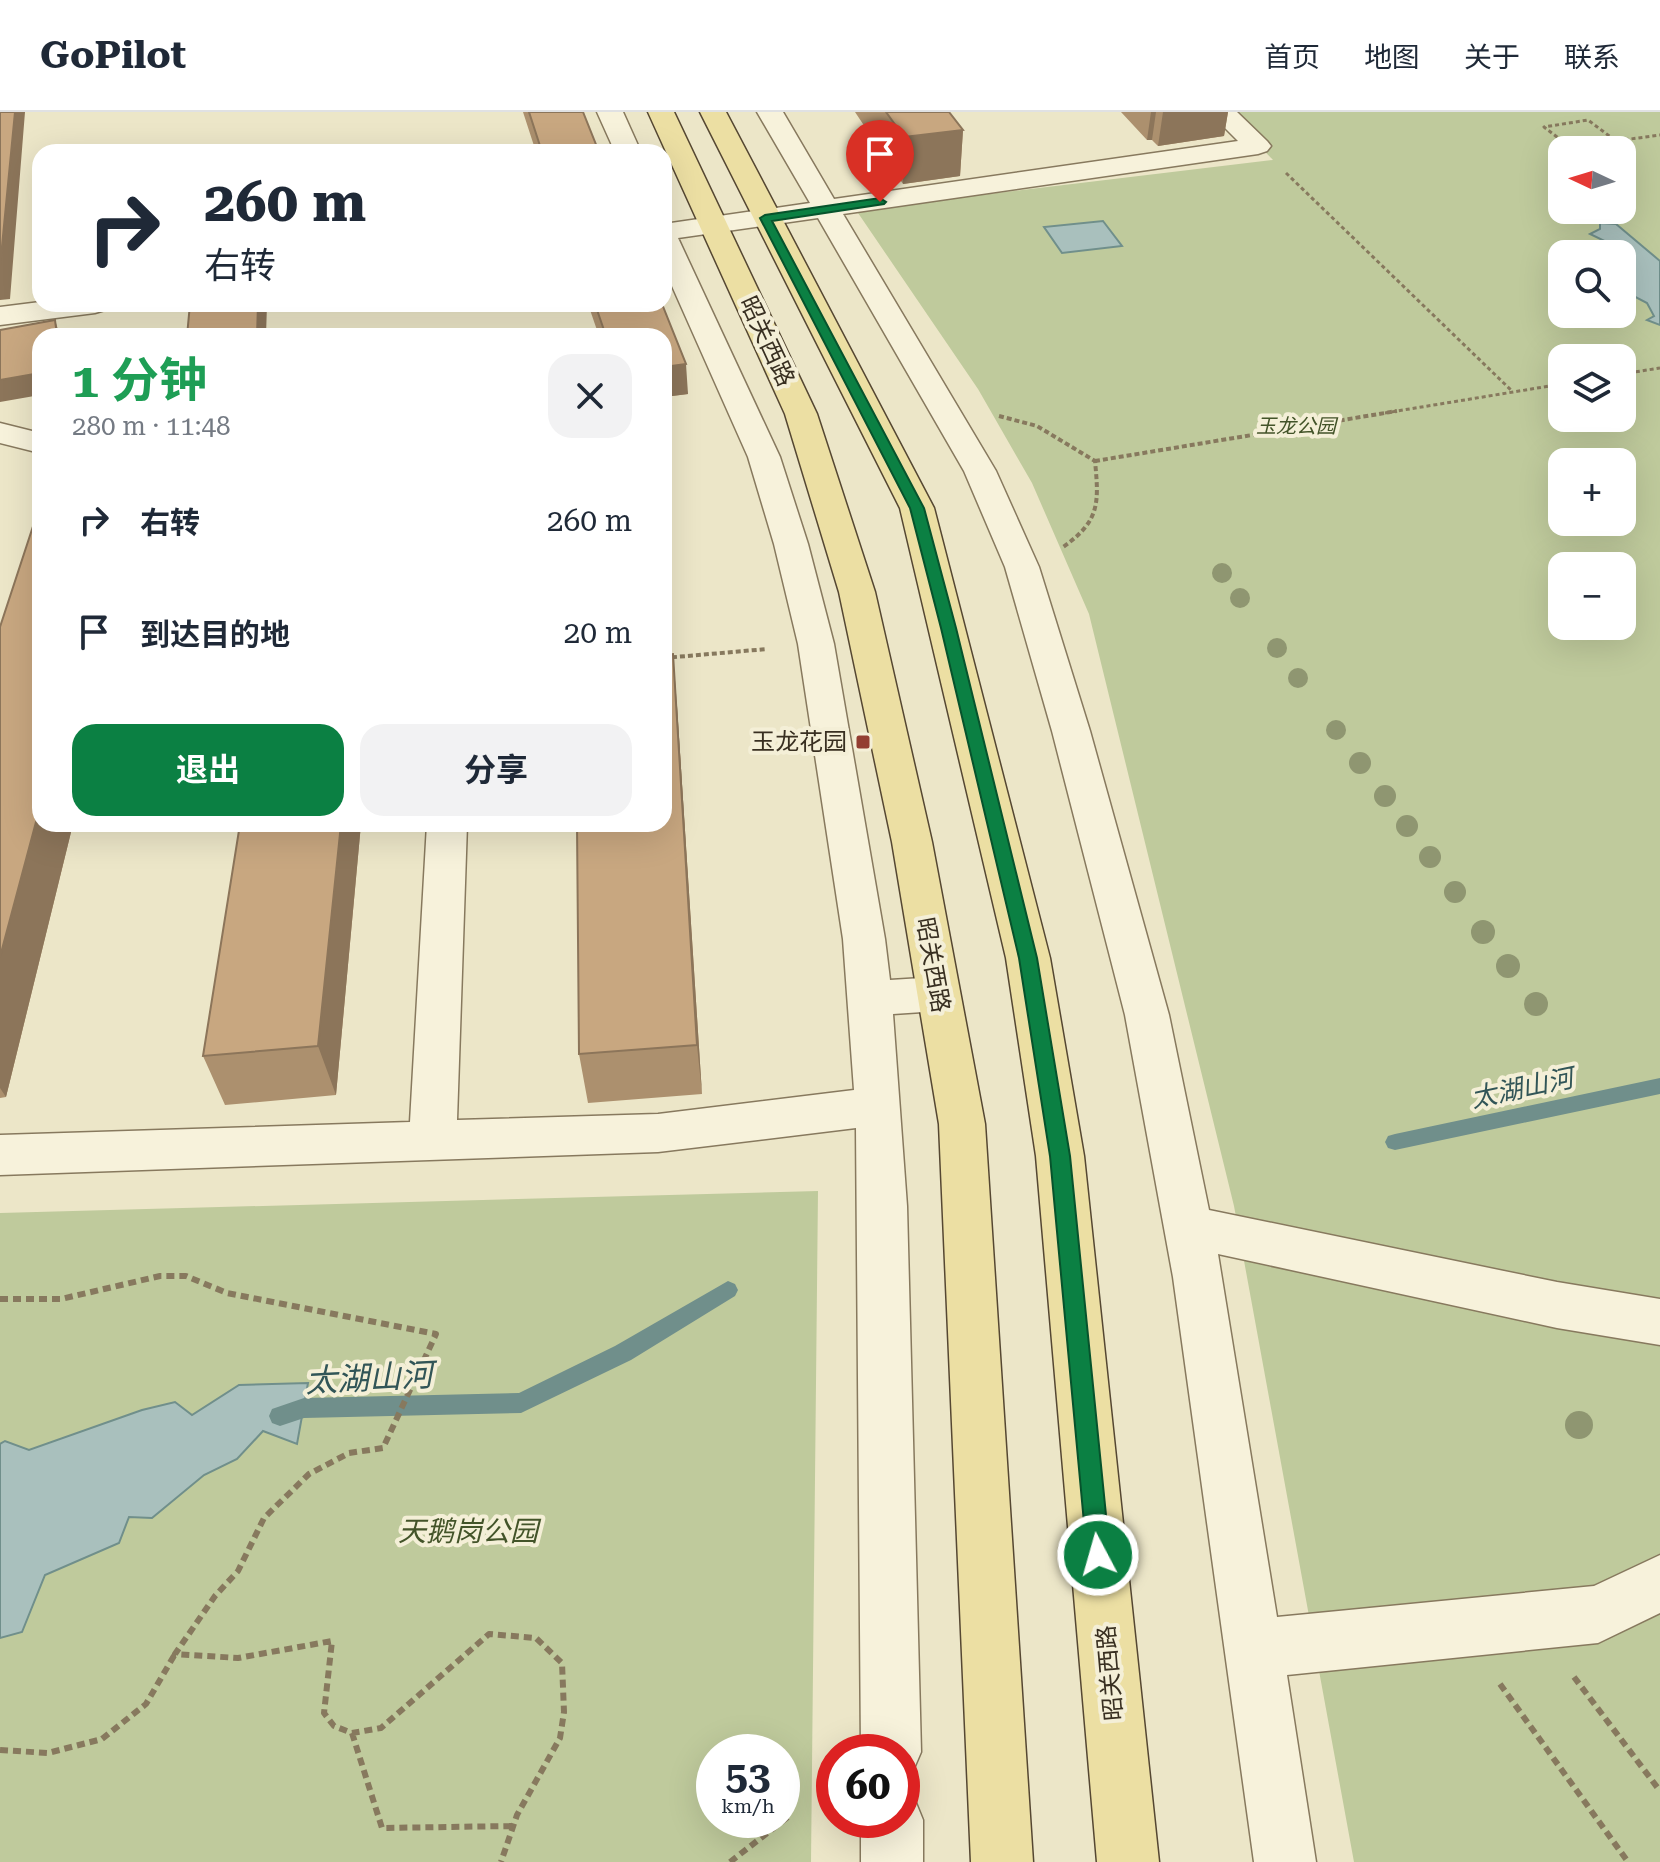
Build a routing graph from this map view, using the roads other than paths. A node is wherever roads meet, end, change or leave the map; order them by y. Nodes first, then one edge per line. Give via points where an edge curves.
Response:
1 (610, 112) edge
2 (661, 112) edge
3 (713, 112) edge
4 (770, 112) edge
5 (1222, 112) edge
6 (624, 144) edge
7 (827, 209) junction
8 (765, 218) junction
9 (714, 226) junction
10 (672, 233) edge
11 (672, 252) edge
12 (32, 312) edge
13 (0, 316) edge
14 (0, 433) edge
15 (32, 441) edge
16 (447, 832) edge
17 (938, 994) junction
18 (869, 998) junction
19 (879, 1106) junction
20 (433, 1141) junction
21 (0, 1155) edge
22 (1187, 1226) junction
23 (1660, 1322) edge
24 (1660, 1583) edge
25 (1253, 1649) junction
26 (891, 1734) edge
27 (892, 1838) edge
28 (892, 1862) edge
29 (1002, 1862) edge
30 (1128, 1862) edge
31 (1285, 1862) edge

1 - 6 street
2 - 9 main road, 昭关西路
3 - 8 main road, 昭关西路
4 - 7 street
5 - 7 street via 1257,146
7 - 8 street
7 - 22 street via 980,471 1022,567 1147,1015
8 - 9 street
8 - 30 main road, 昭关西路 via 917,508 1028,958 1060,1156
9 - 10 street
9 - 17 main road, 昭关西路 via 801,414 857,592 912,842
11 - 18 street via 764,457 791,544 816,644
12 - 13 street
14 - 15 street
16 - 20 street
17 - 18 street
17 - 29 main road, 昭关西路 via 962,1124
18 - 19 street
19 - 20 street via 658,1133
19 - 26 street
20 - 21 street
22 - 23 street
22 - 25 street
24 - 25 street via 1598,1614
25 - 31 street
27 - 28 street

